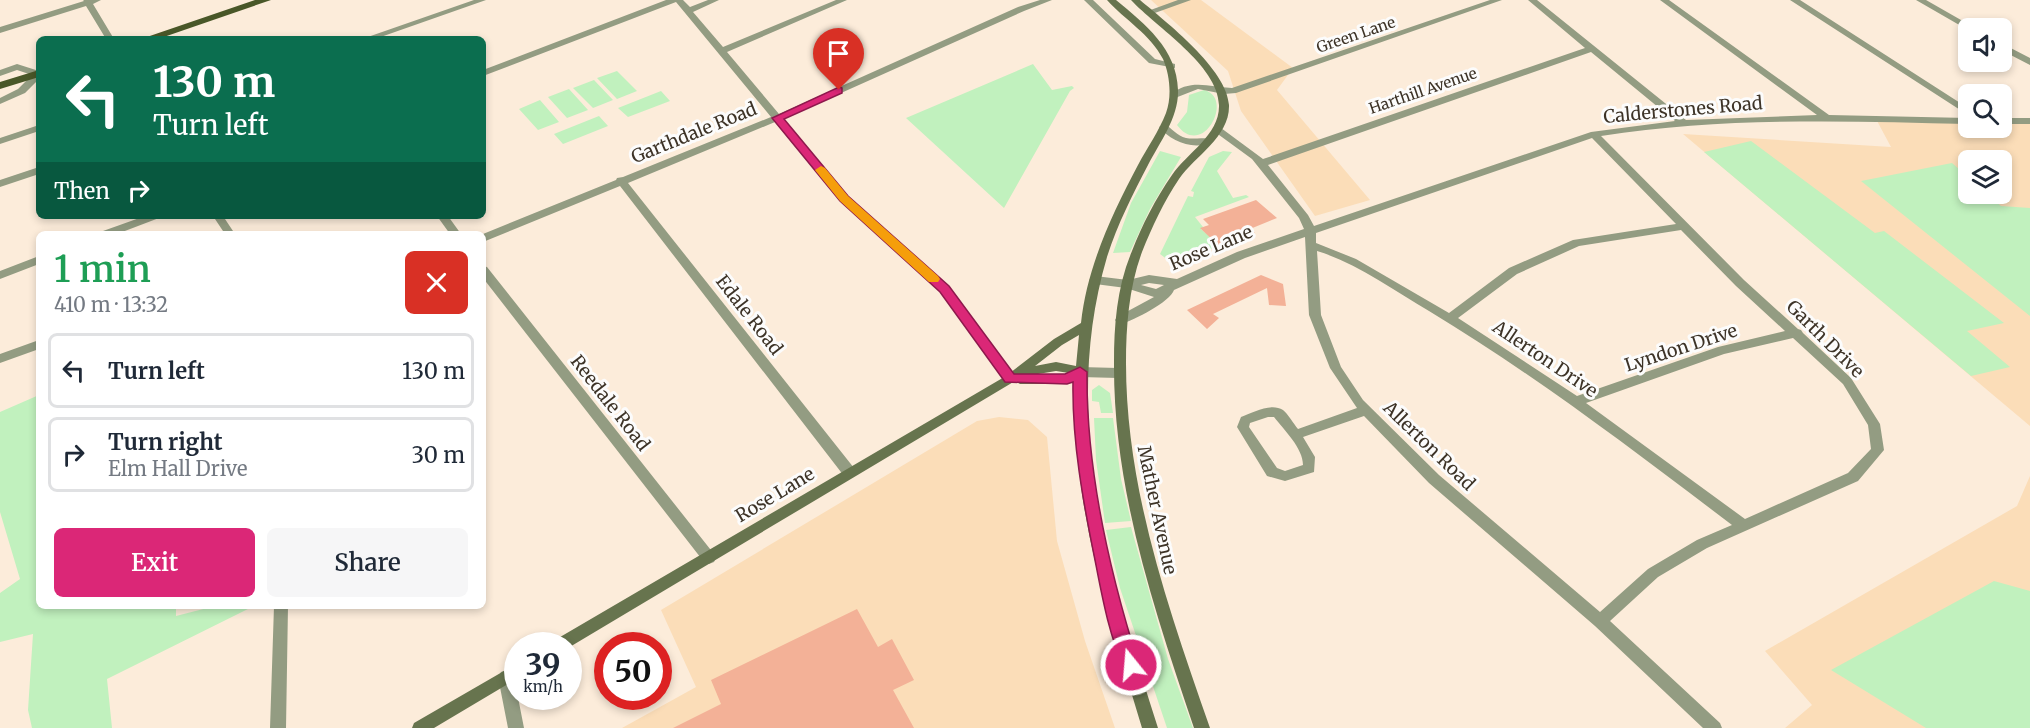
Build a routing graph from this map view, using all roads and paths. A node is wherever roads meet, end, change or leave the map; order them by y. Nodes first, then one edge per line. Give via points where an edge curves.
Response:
1 (266, 0) edge
2 (482, 0) edge
3 (674, 0) edge
4 (679, 0) edge
5 (715, 0) edge
6 (843, 0) edge
7 (1048, 0) edge
8 (1088, 0) edge
9 (1111, 0) edge
10 (1135, 0) edge
11 (1187, 0) edge
12 (1498, 0) edge
13 (1532, 0) edge
14 (1664, 0) edge
15 (1794, 0) edge
16 (1920, 0) edge
17 (91, 1) edge
18 (688, 11) junction
19 (1149, 12) junction
20 (1958, 21) edge
21 (0, 30) edge
22 (108, 36) edge
23 (156, 36) edge
24 (375, 36) edge
25 (1593, 48) junction
26 (722, 51) junction
27 (2012, 52) edge
28 (2030, 62) edge
29 (1172, 66) junction
30 (486, 72) edge
31 (0, 73) edge
32 (36, 73) edge
33 (36, 75) edge
34 (36, 77) edge
35 (0, 86) edge
36 (1222, 92) junction
37 (1175, 95) junction
38 (0, 101) edge
39 (1958, 106) edge
40 (778, 118) junction
41 (1827, 118) junction
42 (1958, 121) edge
43 (2012, 121) edge
44 (2030, 122) edge
45 (1684, 123) junction
46 (1164, 127) junction
47 (36, 129) edge
48 (1218, 130) junction
49 (1594, 134) junction
50 (0, 141) edge
51 (1207, 141) junction
52 (1263, 164) junction
53 (36, 171) edge
54 (621, 180) junction
55 (0, 184) edge
56 (146, 219) edge
57 (444, 219) edge
58 (1682, 226) junction
59 (1310, 230) junction
60 (115, 231) edge
61 (454, 231) edge
62 (486, 237) edge
63 (1311, 245) junction
64 (36, 261) edge
65 (486, 274) edge
66 (0, 275) edge
67 (1095, 280) junction
68 (1180, 283) junction
69 (1128, 284) junction
70 (1450, 318) junction
71 (1121, 320) junction
72 (1085, 326) junction
73 (1797, 333) junction
74 (36, 345) edge
75 (0, 359) edge
76 (1080, 372) junction
77 (1118, 373) junction
78 (1010, 379) junction
79 (1578, 401) junction
80 (1366, 410) junction
81 (1295, 435) junction
82 (849, 472) junction
83 (1744, 526) junction
84 (709, 558) junction
85 (281, 609) edge
86 (1599, 621) junction
87 (582, 633) edge
88 (504, 679) edge
89 (515, 710) edge
90 (278, 728) edge
91 (420, 728) edge
92 (516, 728) edge
93 (1150, 728) edge
94 (1202, 728) edge
95 (1714, 728) edge

1 - 23 main road
2 - 24 street
3 - 30 street
4 - 18 street
5 - 18 street
6 - 26 street
7 - 40 street, Garthdale Road
8 - 29 street via 1152,62
9 - 29 main road via 1150,34
10 - 19 main road
11 - 19 street
12 - 36 street, Green Lane via 1268,80
13 - 25 street
14 - 41 street
15 - 39 street
16 - 20 street
17 - 21 street
17 - 22 street
18 - 26 street
19 - 36 main road via 1181,40
25 - 45 street
25 - 52 street, Harthill Avenue
26 - 40 street
27 - 28 street
29 - 37 main road
31 - 32 street via 17,67
33 - 35 main road
34 - 38 street via 18,95
36 - 37 street via 1197,86
36 - 48 main road via 1225,104
37 - 46 main road
40 - 54 street, Garthdale Road
40 - 78 street via 844,199 945,289
41 - 42 street, Calderstones Road
41 - 45 street, Calderstones Road
43 - 44 street
45 - 49 street, Calderstones Road
46 - 51 street via 1186,142
46 - 67 main road via 1119,213
47 - 50 street
48 - 51 main road, Mather Avenue
48 - 52 street, Allerton Road
49 - 58 street, Garth Drive
49 - 59 street, Calderstones Road
51 - 69 main road, Mather Avenue via 1174,181 1136,252
52 - 59 street, Allerton Road
53 - 55 street
54 - 62 street, Garthdale Road
54 - 82 street, Edale Road
56 - 60 street
57 - 61 street
58 - 70 street via 1577,243 1513,271
58 - 73 street, Garth Drive
59 - 63 street, Allerton Road
59 - 68 street, Rose Lane
63 - 70 street, Allerton Drive via 1358,264
63 - 80 street, Allerton Road via 1316,315 1336,368
64 - 66 street
65 - 84 street, Reedale Road
67 - 69 street, Rose Lane
67 - 72 main road
68 - 69 street, Rose Lane via 1157,292
68 - 71 street via 1154,303
69 - 71 main road, Mather Avenue
70 - 79 street, Allerton Drive
71 - 77 main road, Mather Avenue
72 - 76 main road
72 - 78 main road, Rose Lane
73 - 79 street, Lyndon Drive via 1722,351
73 - 83 street, Garth Drive via 1847,381 1874,424 1878,450 1853,477
74 - 75 street
76 - 77 street
76 - 78 main road via 1067,379
76 - 93 main road via 1088,486 1113,607
77 - 94 main road, Mather Avenue via 1126,468 1159,601
78 - 82 main road, Rose Lane
79 - 83 street, Allerton Drive
80 - 81 street
80 - 86 street, Allerton Road via 1434,479
81 - 81 street via 1310,457 1309,468 1286,476 1272,472 1243,427 1245,420 1268,412 1278,413
82 - 84 main road, Rose Lane
83 - 86 street, Garth Drive via 1702,544 1653,573
84 - 87 main road, Rose Lane
85 - 90 street
86 - 95 street, Allerton Road
88 - 91 main road
89 - 92 street

